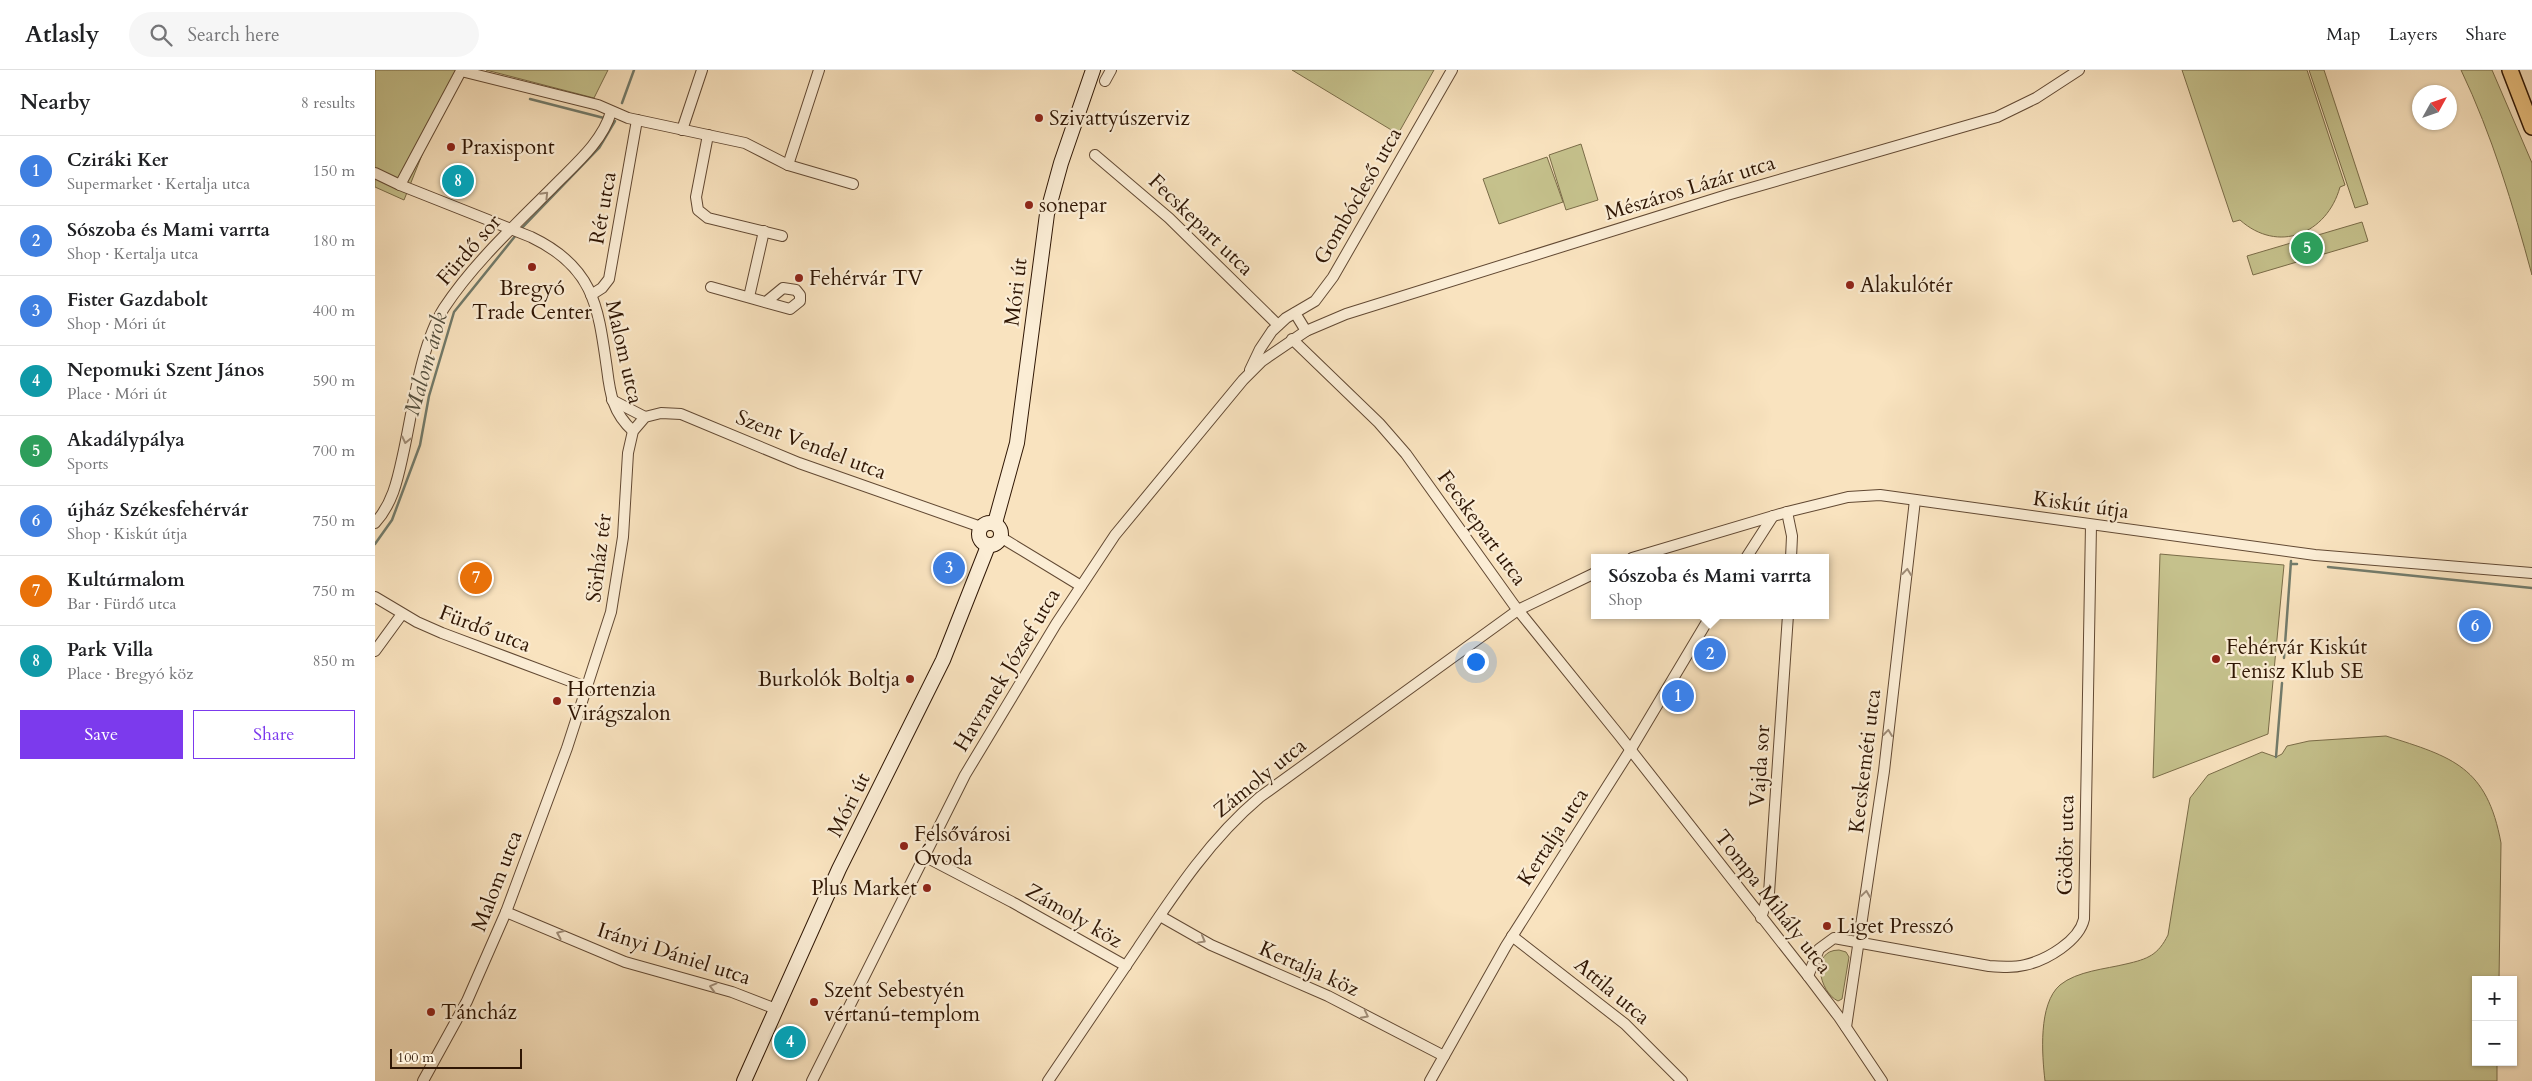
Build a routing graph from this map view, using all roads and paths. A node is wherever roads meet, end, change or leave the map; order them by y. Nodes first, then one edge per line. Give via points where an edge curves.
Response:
1 (702, 70) edge
2 (819, 70) edge
3 (1093, 70) edge
4 (1111, 70) edge
5 (1452, 70) edge
6 (2079, 70) edge
7 (2510, 70) edge
8 (461, 71) edge
9 (1105, 81) dead end
10 (611, 112) junction
11 (637, 120) junction
12 (2532, 126) edge
13 (682, 130) junction
14 (708, 135) junction
15 (1095, 155) dead end
16 (788, 164) junction
17 (375, 173) edge
18 (853, 184) dead end
19 (400, 185) junction
20 (511, 230) junction
21 (764, 231) junction
22 (782, 236) dead end
23 (711, 287) dead end
24 (591, 294) junction
25 (749, 298) junction
26 (766, 302) dead end
27 (1295, 313) junction
28 (1275, 328) junction
29 (1306, 331) junction
30 (1292, 339) junction
31 (1283, 345) junction
32 (1249, 374) junction
33 (612, 400) junction
34 (645, 417) junction
35 (633, 431) junction
36 (1915, 500) junction
37 (1787, 512) junction
38 (1773, 516) junction
39 (375, 523) edge
40 (995, 523) junction
41 (2091, 525) junction
42 (981, 527) junction
43 (1002, 538) junction
44 (988, 546) junction
45 (1645, 554) edge
46 (1748, 554) edge
47 (1791, 554) edge
48 (2532, 573) edge
49 (1591, 575) edge
50 (1081, 586) junction
51 (375, 598) edge
52 (1518, 610) junction
53 (402, 614) junction
54 (1709, 619) edge
55 (1789, 619) edge
56 (375, 651) edge
57 (586, 687) junction
58 (1631, 749) junction
59 (925, 856) junction
60 (506, 912) junction
61 (1160, 916) junction
62 (1761, 918) junction
63 (1512, 936) junction
64 (1859, 942) junction
65 (1126, 966) junction
66 (1808, 976) junction
67 (776, 1009) junction
68 (1845, 1027) junction
69 (1444, 1056) junction
70 (423, 1081) edge
71 (744, 1081) edge
72 (812, 1081) edge
73 (1048, 1081) edge
74 (1430, 1081) edge
75 (1682, 1081) edge
76 (1882, 1081) edge

1 - 13 street
2 - 16 street
3 - 40 main road, Móri út via 1047,214 1017,444
4 - 9 street
5 - 27 street, Gombócleső utca via 1333,277 1315,301
6 - 29 street, Mészáros Lázár utca via 2036,98 1997,117 1727,195 1346,314
7 - 12 main road
8 - 10 street via 598,105
8 - 19 street
10 - 11 street
20 -> 10 street, Fürdő sor via 588,151
11 - 13 street
11 - 24 street, Rét utca via 609,278 602,288
13 - 14 street
14 - 16 street via 745,143
14 - 21 street via 696,197 698,210 708,218
15 - 28 street, Fecskepart utca via 1169,218
16 - 18 street
17 - 19 street, Malom utca
19 - 20 street, Malom utca
20 - 24 street, Malom utca via 563,254 578,271
20 -> 39 street, Fürdő sor via 465,280 444,308 431,333 399,476 387,506
21 - 22 street
21 - 25 street
23 - 25 street
24 - 33 street, Malom utca via 600,324
25 - 26 street
27 - 28 street, Gombócleső utca
27 - 29 street
28 - 31 street, Fecskepart utca
28 - 32 street via 1260,349
29 - 30 street, Havranek József utca
30 - 31 street, Havranek József utca
30 - 52 street, Fecskepart utca via 1394,439
31 - 32 street, Havranek József utca
32 - 50 street, Havranek József utca via 1115,535
33 - 34 street
33 - 35 street, Malom utca via 619,416
34 - 35 street
34 - 42 street, Szent Vendel utca via 661,413 681,414 799,463
35 - 57 street, Sörház tér via 628,453 623,536 611,612
36 - 37 street, Kiskút útja via 1865,495
36 - 41 street, Kiskút útja
64 -> 36 street, Kecskeméti utca via 1884,771
37 - 38 street, Kiskút útja
37 - 47 street via 1792,536
38 - 45 street, Kiskút útja
38 - 46 street
40 - 42 main road
40 - 43 main road via 1002,531
41 - 48 street, Kiskút útja via 2315,555
41 - 64 street, Gödör utca via 2081,931 2069,943 2035,962 2008,967
42 - 44 main road via 981,542
43 - 44 main road via 995,545
43 - 50 street
44 - 67 main road, Móri út via 943,660 839,869
49 - 52 street
50 - 59 street, Havranek József utca via 965,775
51 - 53 street, Fürdő utca
52 - 58 street, Fecskepart utca
52 - 61 street, Zámoly utca via 1247,808 1216,838
53 - 56 street
53 - 57 street, Fürdő utca via 442,633
54 - 58 street, Kertalja utca
55 - 62 street, Vajda sor via 1769,894
57 - 60 street, Malom utca via 567,748
58 - 62 street, Tompa Mihály utca
58 - 63 street, Kertalja utca
59 - 65 street, Zámoly köz
59 - 72 street, Havranek József utca
67 -> 60 street, Irányi Dániel utca via 732,992 625,962
60 - 70 street, Malom utca via 467,1001
61 - 65 street, Zámoly utca
61 -> 69 street, Kertalja köz via 1211,945 1328,996
62 - 66 street, Tompa Mihály utca
63 - 69 street, Kertalja utca
63 - 75 street, Attila utca via 1619,1019
64 - 66 street via 1834,938 1823,944 1815,955
64 - 68 street, Kecskeméti utca
65 - 73 street, Zámoly utca
66 - 68 street, Tompa Mihály utca
67 - 71 main road, Móri út
68 - 76 street, Tompa Mihály utca
69 - 74 street, Kertalja utca

